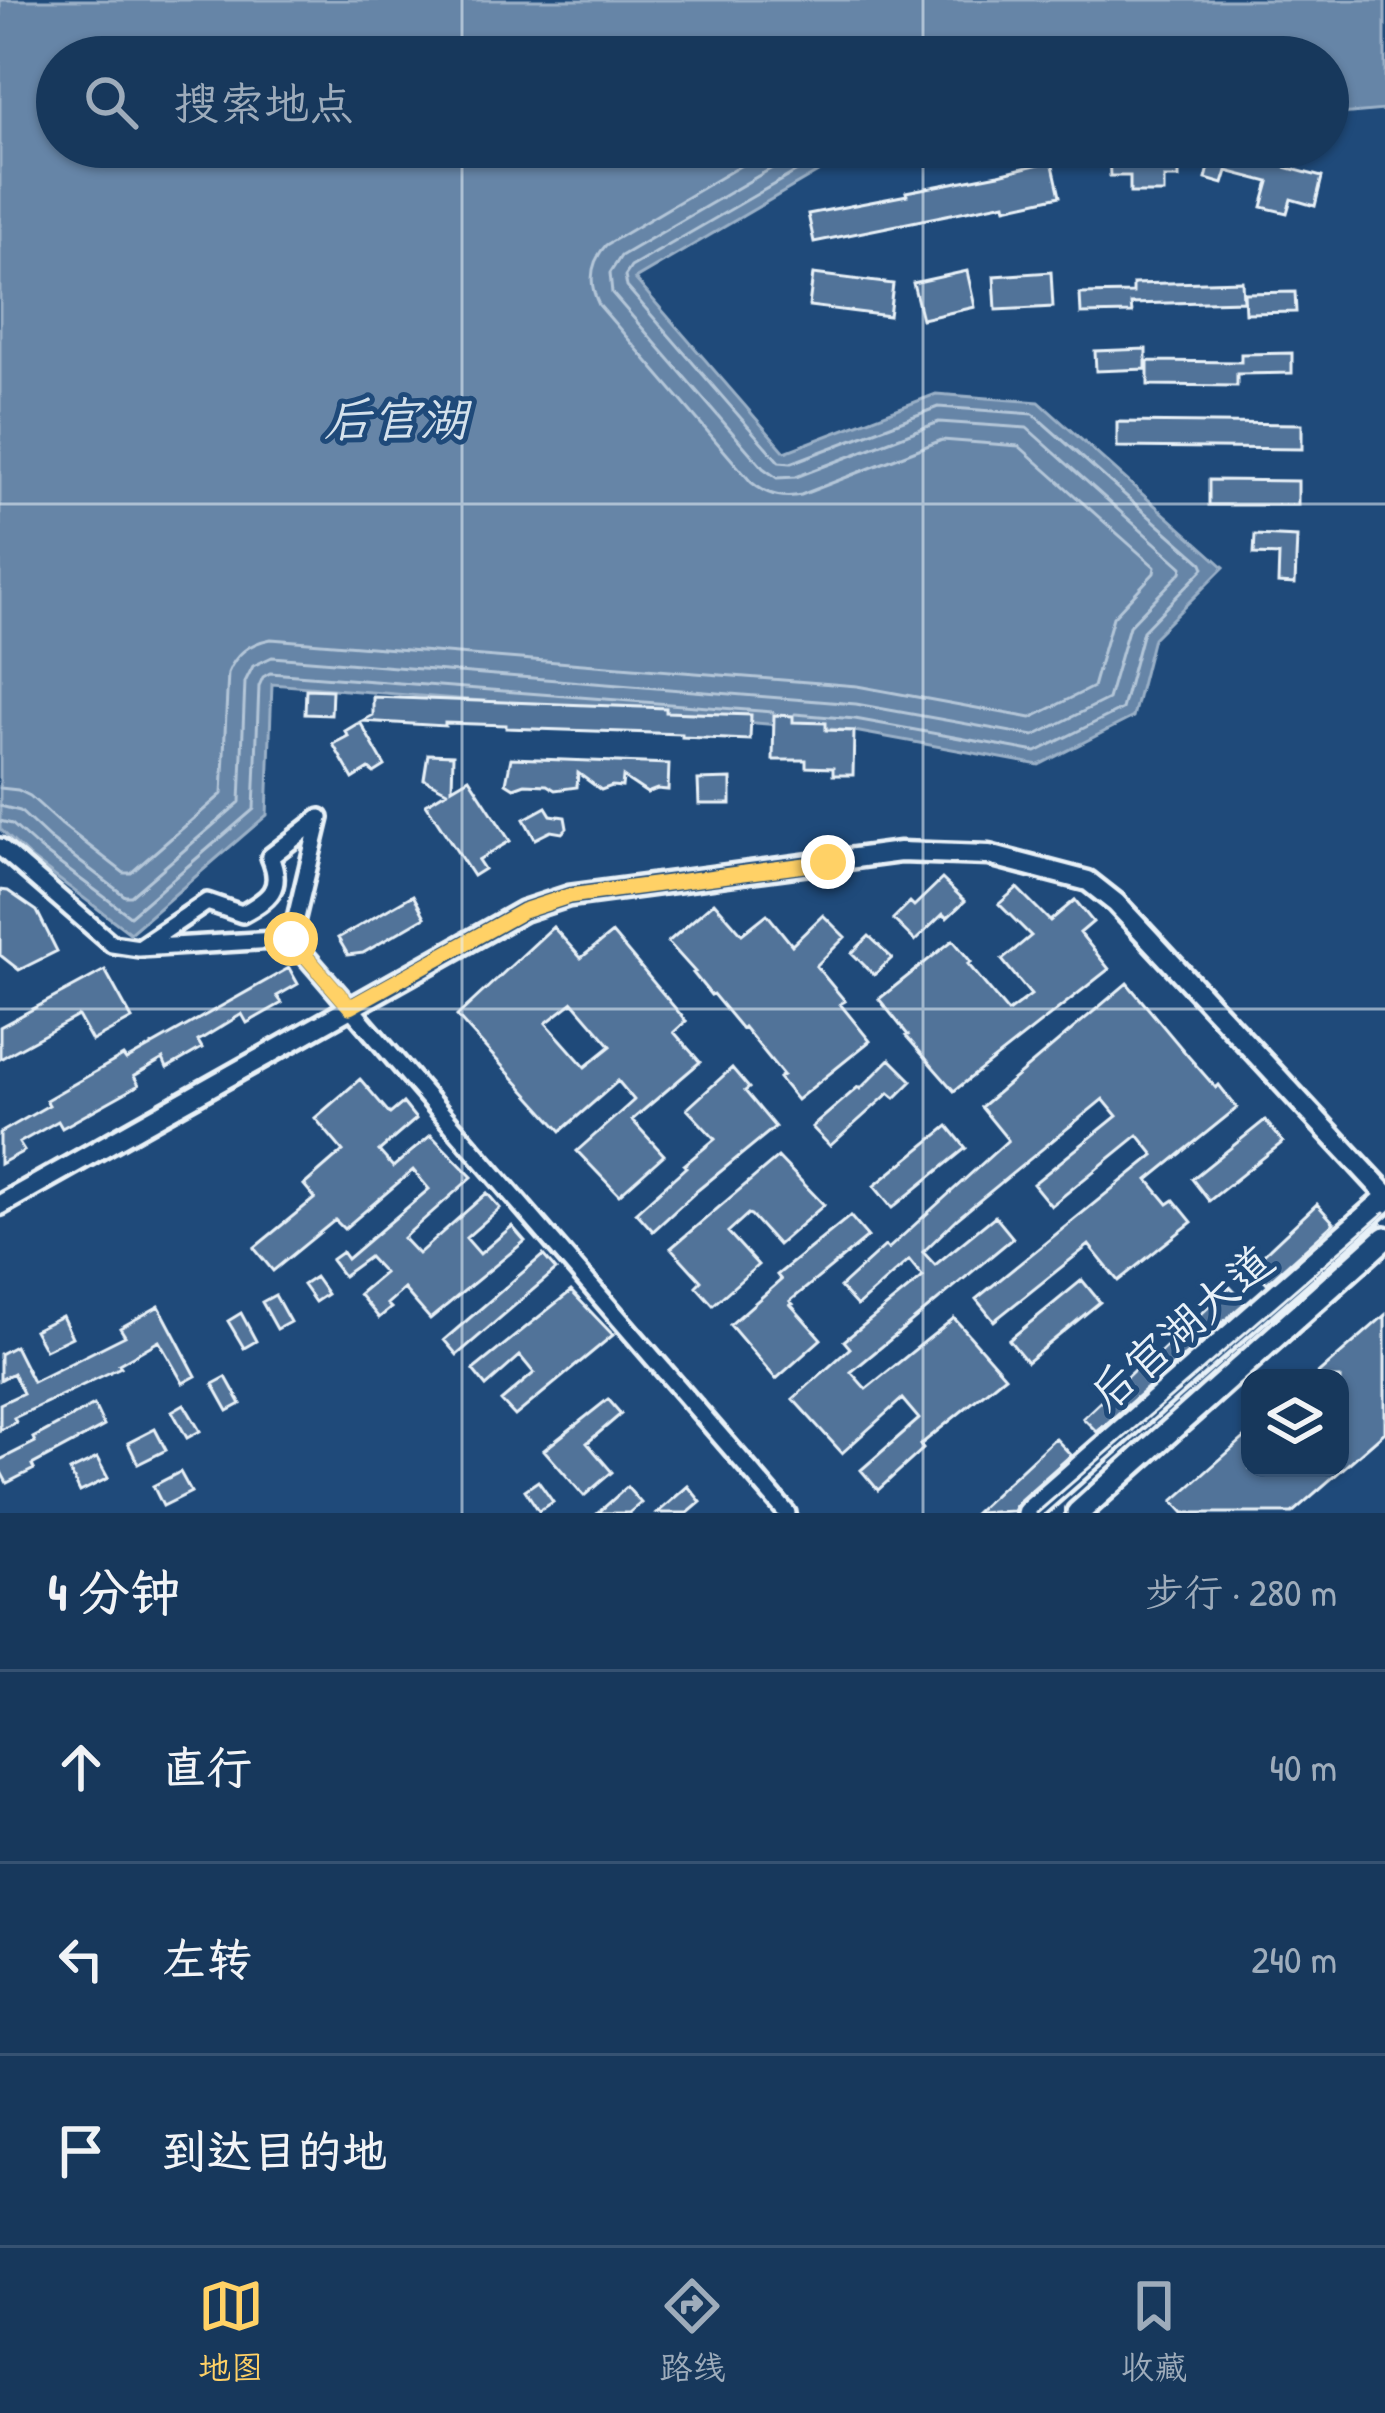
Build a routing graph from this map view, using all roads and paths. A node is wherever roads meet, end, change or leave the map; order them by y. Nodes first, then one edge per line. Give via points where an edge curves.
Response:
1 (0, 847) edge
2 (291, 939) junction
3 (139, 948) junction
4 (350, 1007) junction
5 (1385, 1196) edge
6 (0, 1205) edge
7 (1385, 1238) edge
8 (787, 1513) edge
9 (1028, 1513) edge
10 (1078, 1513) edge

1 - 3 street via 112,944
2 - 3 street
2 - 3 street via 320,818 270,857 274,888 264,902 242,914 207,902
2 - 4 street
4 - 5 street via 523,911 569,896 900,852 989,855 1088,880 1116,903
4 - 6 street
4 - 8 street
5 - 9 main road, 后官湖大道
7 - 10 main road, 后官湖大道

